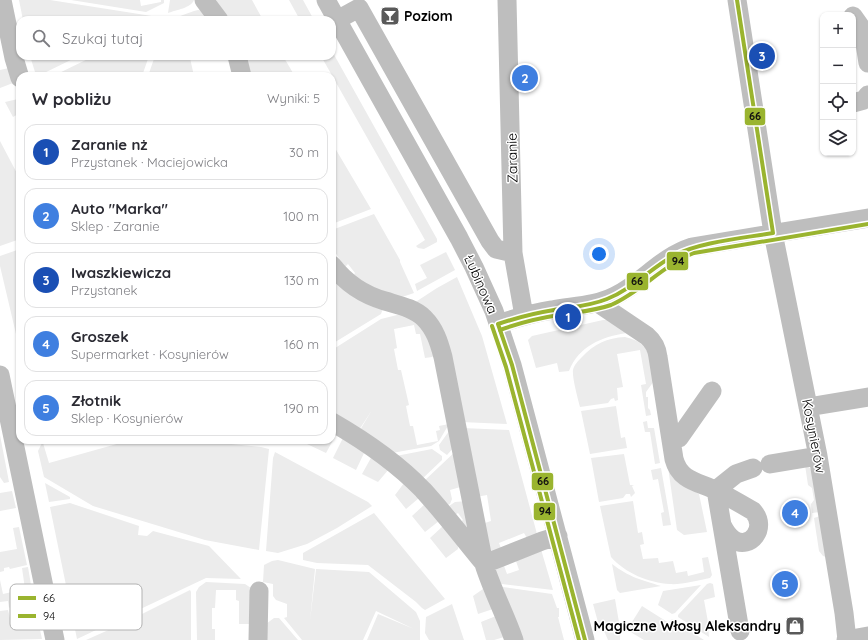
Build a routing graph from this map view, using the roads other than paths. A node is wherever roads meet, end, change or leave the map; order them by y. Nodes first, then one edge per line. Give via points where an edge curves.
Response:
1 (2, 0) edge
2 (204, 0) edge
3 (326, 0) edge
4 (507, 0) edge
5 (737, 0) edge
6 (850, 0) edge
7 (852, 12) edge
8 (216, 16) edge
9 (335, 16) edge
10 (337, 20) joint
11 (856, 20) edge
12 (238, 60) edge
13 (868, 63) edge
14 (18, 72) edge
15 (241, 72) edge
16 (868, 95) edge
17 (856, 102) edge
18 (868, 218) edge
19 (773, 233) junction
20 (513, 253) junction
21 (336, 269) edge
22 (598, 302) junction
23 (524, 316) junction
24 (498, 324) junction
25 (0, 375) edge
26 (712, 391) dead end
27 (868, 397) edge
28 (808, 407) junction
29 (14, 412) edge
30 (16, 423) edge
31 (336, 424) edge
32 (671, 440) junction
33 (20, 444) edge
34 (818, 456) junction
35 (716, 490) junction
36 (722, 525) junction
37 (558, 536) junction
38 (484, 564) junction
39 (45, 584) edge
40 (259, 591) dead end
41 (53, 630) edge
42 (740, 631) dead end
43 (868, 636) edge
44 (55, 640) edge
45 (258, 640) edge
46 (514, 640) edge
47 (585, 640) edge
48 (846, 640) edge

1 - 14 street
2 - 8 street
3 - 9 street, Łubinowa
4 - 20 street, Zaranie
5 - 19 street, Kosynierów
6 - 7 street
10 - 20 street via 359,8 490,241 496,249
10 - 24 street, Łubinowa via 467,252
11 - 13 street via 863,30
12 - 15 street
16 - 17 street via 864,100
18 - 19 street
19 - 22 street via 680,251 621,292
19 - 28 street, Kosynierów
20 - 23 street, Zaranie
21 - 38 street via 364,292 411,309 428,323 437,336
22 - 23 street
22 - 32 street via 647,336 655,346
23 - 24 street
24 - 37 street, Łubinowa via 517,382
25 - 29 street
26 - 32 street via 679,438
27 - 28 street
28 - 34 street, Kosynierów
29 - 30 street
31 - 38 street via 385,457 412,480
32 - 35 street via 679,471 689,479
33 - 39 street
34 - 35 street via 761,466 736,474
34 - 48 street, Kosynierów via 844,613
35 - 36 street
35 - 36 street via 753,511 757,515 759,530 751,540 736,542
36 - 42 street
37 - 38 street
37 - 47 street, Łubinowa
38 - 46 street
40 - 45 street
41 - 44 street
43 - 48 street

